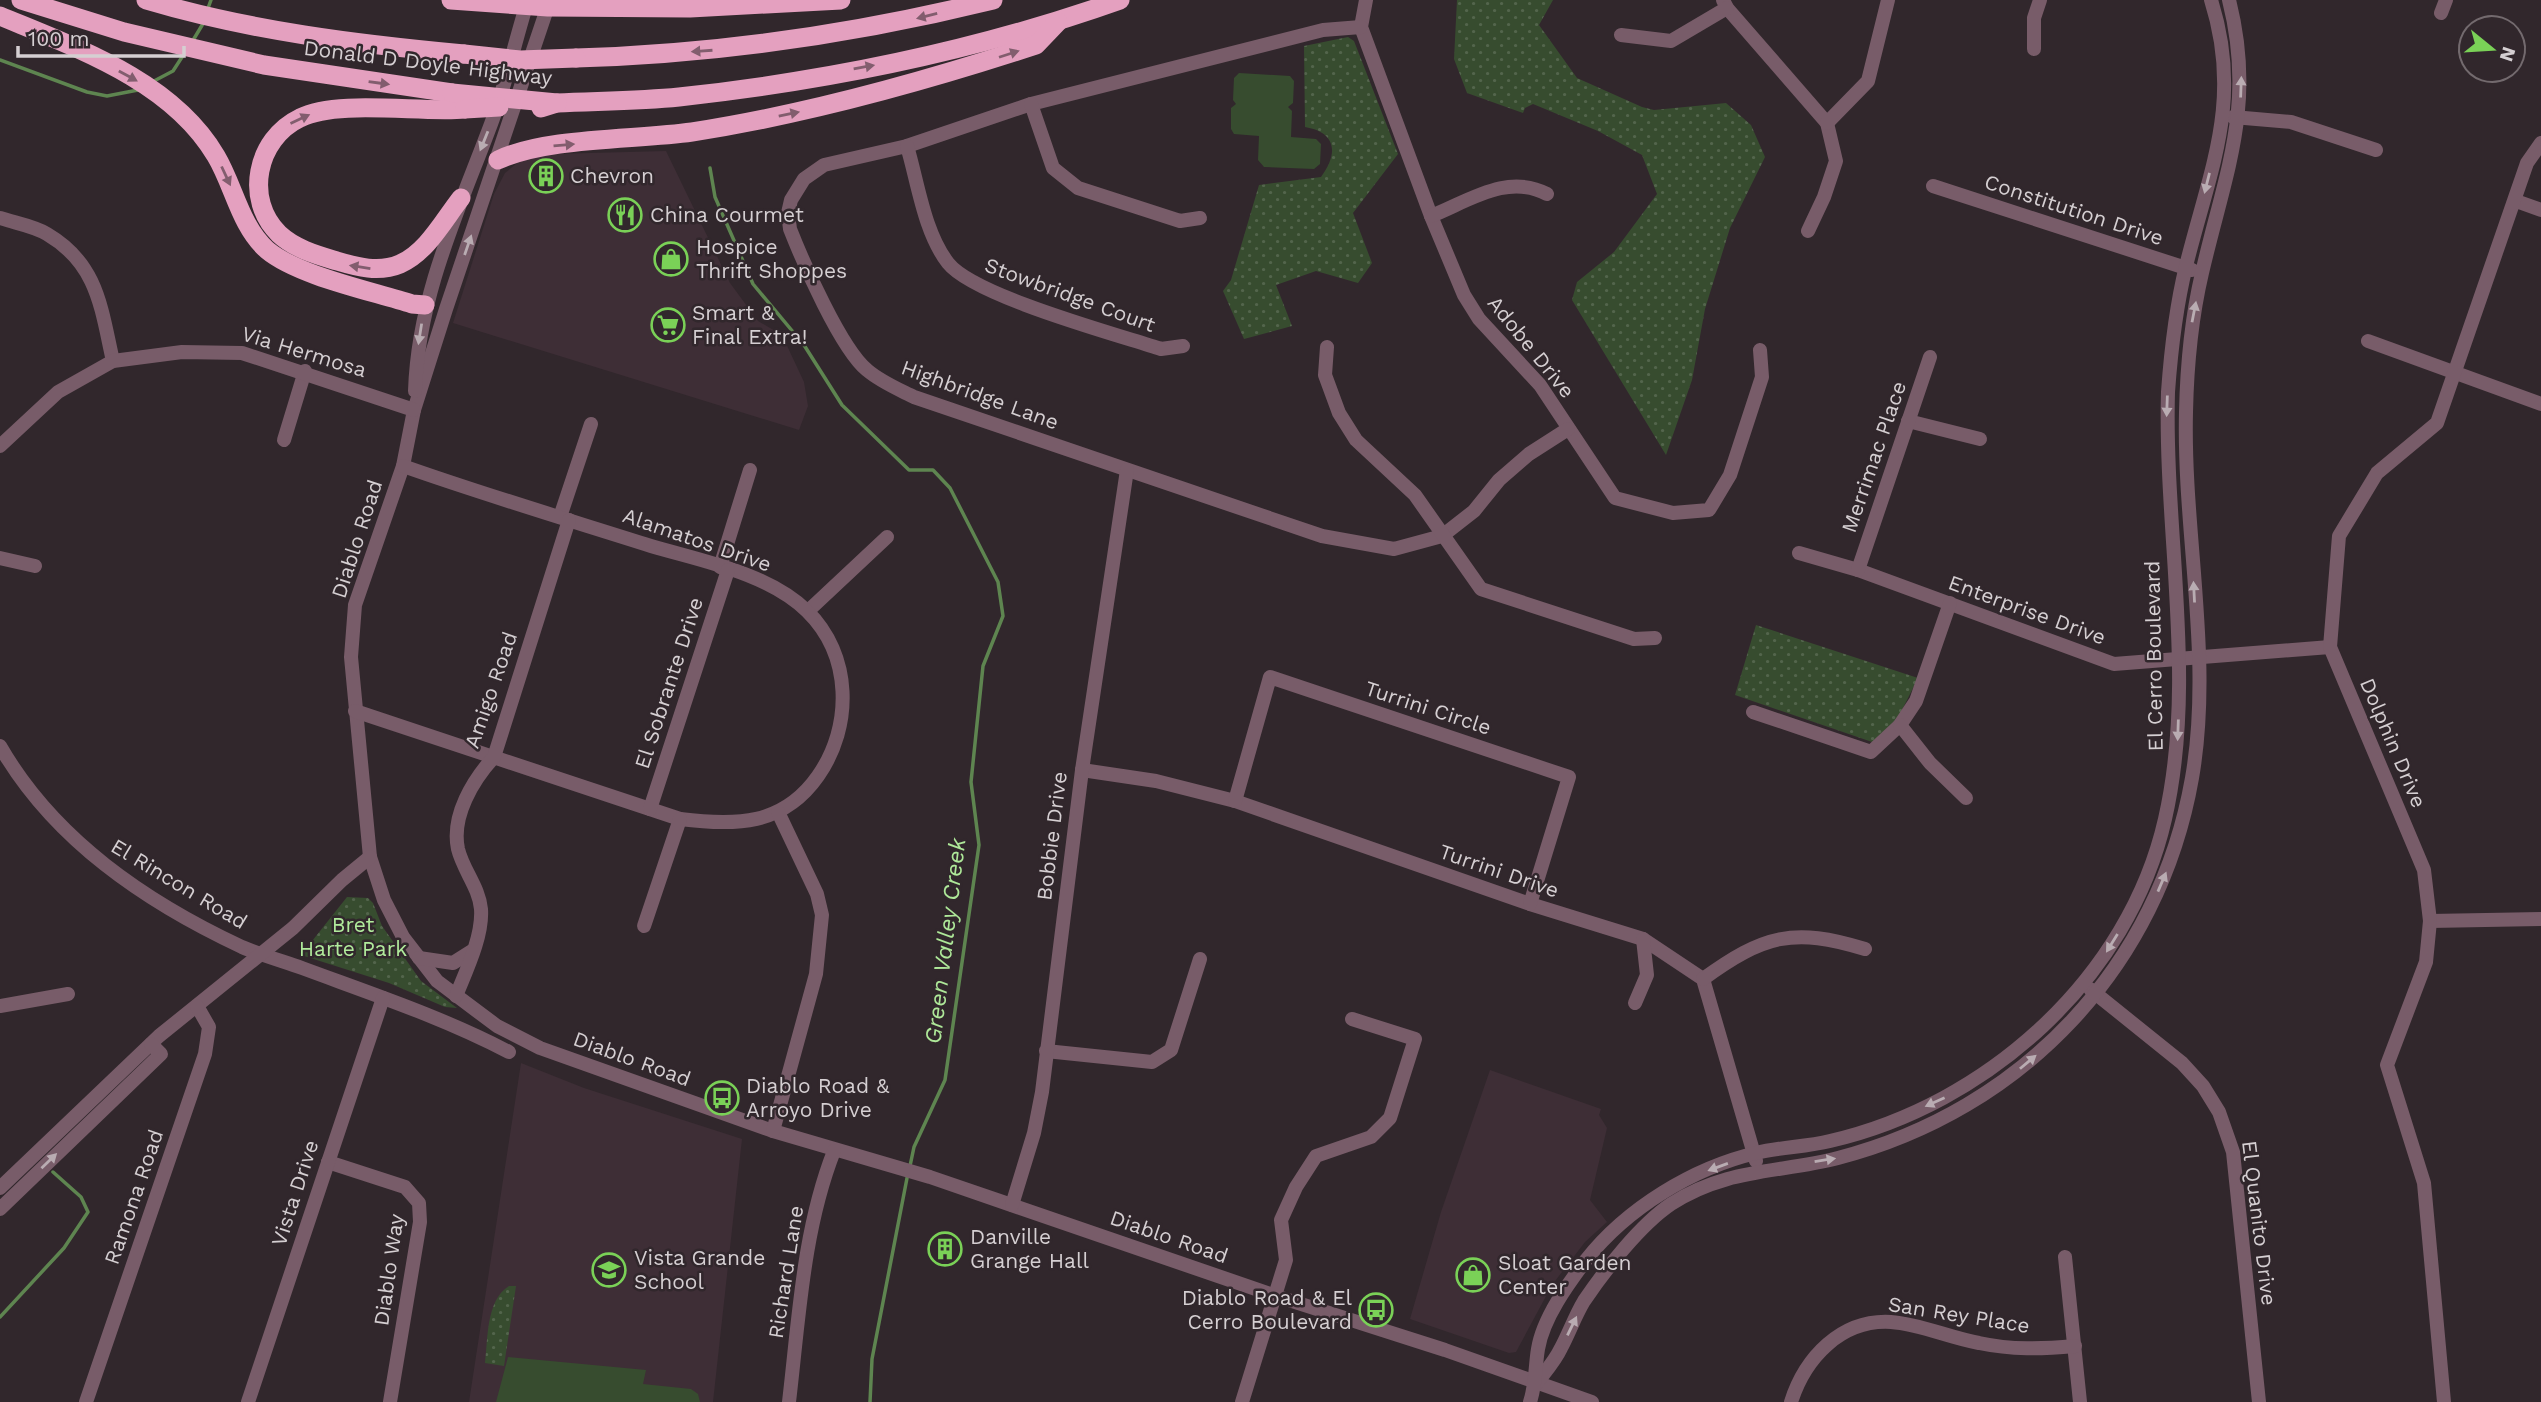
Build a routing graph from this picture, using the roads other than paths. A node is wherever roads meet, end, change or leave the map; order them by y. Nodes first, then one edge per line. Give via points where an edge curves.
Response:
1 (22, 0) edge
2 (451, 0) edge
3 (841, 0) edge
4 (993, 0) edge
5 (1119, 0) edge
6 (1366, 0) edge
7 (1888, 0) edge
8 (2040, 0) edge
9 (2211, 0) edge
10 (2229, 0) edge
11 (150, 1) edge
12 (527, 3) edge
13 (549, 3) edge
14 (602, 3) edge
15 (1725, 4) edge
16 (0, 16) edge
17 (1058, 22) junction
18 (1361, 27) junction
19 (1621, 35) dead end
20 (2034, 49) dead end
21 (1031, 104) junction
22 (548, 105) junction
23 (2224, 117) junction
24 (2240, 117) junction
25 (1827, 123) junction
26 (2541, 143) edge
27 (906, 146) junction
28 (2376, 150) dead end
29 (498, 160) junction
30 (1933, 187) dead end
31 (1547, 194) dead end
32 (461, 198) junction
33 (2516, 201) junction
34 (2541, 210) edge
35 (1431, 216) junction
36 (0, 218) edge
37 (1200, 218) dead end
38 (1808, 231) dead end
39 (2185, 269) junction
40 (2202, 273) junction
41 (425, 305) junction
42 (446, 309) junction
43 (2368, 341) dead end
44 (1183, 346) dead end
45 (1327, 347) dead end
46 (1760, 350) dead end
47 (1930, 356) dead end
48 (113, 361) junction
49 (306, 371) junction
50 (2453, 373) junction
51 (2541, 404) edge
52 (414, 410) junction
53 (1908, 421) junction
54 (591, 424) dead end
55 (1568, 429) junction
56 (1980, 439) dead end
57 (284, 440) dead end
58 (0, 446) edge
59 (403, 466) junction
60 (750, 470) dead end
61 (1127, 470) junction
62 (565, 518) junction
63 (1442, 536) junction
64 (887, 537) dead end
65 (1799, 553) dead end
66 (0, 558) edge
67 (36, 566) dead end
68 (724, 569) junction
69 (1858, 570) junction
70 (1950, 603) junction
71 (808, 611) junction
72 (1655, 638) dead end
73 (2330, 647) junction
74 (2198, 660) junction
75 (2178, 661) junction
76 (355, 711) junction
77 (1753, 712) dead end
78 (1900, 725) junction
79 (0, 746) edge
80 (494, 757) junction
81 (1082, 771) junction
82 (1966, 798) dead end
83 (1235, 801) junction
84 (650, 809) junction
85 (778, 812) junction
86 (680, 819) junction
87 (370, 858) junction
88 (1530, 904) junction
89 (2541, 919) edge
90 (2430, 921) junction
91 (644, 926) dead end
92 (1643, 939) junction
93 (1865, 948) dead end
94 (472, 951) junction
95 (262, 953) junction
96 (419, 958) junction
97 (1200, 959) dead end
98 (1703, 979) junction
99 (2083, 984) junction
100 (2096, 993) junction
101 (68, 994) dead end
102 (456, 996) junction
103 (383, 998) junction
104 (1635, 1003) dead end
105 (0, 1006) edge
106 (197, 1006) junction
107 (1352, 1019) dead end
108 (151, 1044) junction
109 (1046, 1051) junction
110 (509, 1052) dead end
111 (773, 1131) junction
112 (834, 1151) junction
113 (1755, 1153) junction
114 (328, 1162) junction
115 (1758, 1170) junction
116 (0, 1188) edge
117 (1012, 1205) junction
118 (0, 1209) edge
119 (2065, 1257) dead end
120 (1276, 1296) junction
121 (2075, 1346) junction
122 (1536, 1384) junction
123 (86, 1402) edge
124 (248, 1402) edge
125 (390, 1402) edge
126 (789, 1402) edge
127 (1241, 1402) edge
128 (1530, 1402) edge
129 (1592, 1402) edge
130 (1791, 1402) edge
131 (2080, 1402) edge
132 (2259, 1402) edge
133 (2444, 1402) edge

1 -> 22 highway, Donald D Doyle Highway, bridge via 124,32 264,65
2 - 12 highway
3 - 14 highway via 690,8
4 -> 11 highway, Donald D Doyle Highway, bridge via 813,39 711,51 520,60 365,45 268,29
5 - 17 highway, Donald D Doyle Highway
6 - 18 street
7 - 25 street via 1868,81
8 - 20 street via 2034,18
9 - 23 street, El Cerro Boulevard via 2225,65
24 -> 10 street, El Cerro Boulevard via 2242,75
12 - 13 highway
12 -> 32 street, Diablo Road via 492,122
13 - 14 highway
13 - 29 street, Diablo Road
15 - 19 street via 1671,41
15 - 25 street
16 -> 41 highway via 144,85 188,120 216,156 244,217 267,250 300,268
22 -> 17 highway, Donald D Doyle Highway via 742,89 912,58
29 -> 17 highway via 527,149 690,132 853,100 1036,45
18 - 21 street, Highbridge Lane via 1323,30
18 - 35 street, Adobe Drive
21 - 27 street, Highbridge Lane
21 - 37 street via 1053,168 1078,188 1181,221
32 -> 22 highway, bridge via 412,257 398,265 368,269 303,250 281,236 262,209 259,178 271,143 301,117 334,110
23 - 24 street
23 -> 39 street, El Cerro Boulevard
24 - 28 street via 2291,122
24 - 40 street, El Cerro Boulevard
25 - 38 street via 1836,161
26 - 33 street, Dolphin Drive via 2527,163
27 - 44 street, Stowbridge Court via 934,239 959,274 993,293 1161,349
27 - 61 street, Highbridge Lane via 824,165 804,179 791,200 788,213 793,236 847,345 866,369 914,397
42 -> 29 street, Diablo Road
30 - 39 street, Constitution Drive
31 - 35 street via 1534,187 1504,185
32 - 41 street, Diablo Road
33 - 34 street
33 - 50 street, Dolphin Drive
35 - 55 street, Adobe Drive via 1479,319 1540,385
36 - 48 street via 46,233 81,260 98,299
39 - 40 street, Constitution Drive
39 -> 75 street, El Cerro Boulevard via 2170,353 2167,430
74 -> 40 street, El Cerro Boulevard via 2186,429 2188,351
41 - 42 street
41 -> 52 street, Diablo Road
42 - 52 street, Diablo Road
43 - 50 street
45 - 63 street via 1325,375 1339,413 1356,440 1415,495
46 - 55 street, Adobe Drive via 1762,377 1730,475 1709,510 1673,513 1615,498
47 - 53 street, Merrimac Place
48 - 49 street, Via Hermosa via 226,350
48 - 58 street, Via Hermosa via 58,392
49 - 52 street, Via Hermosa
49 - 57 street
50 - 51 street
50 - 73 street, Dolphin Drive via 2437,422 2377,473 2339,536
52 - 59 street, Diablo Road
53 - 56 street
53 - 69 street, Merrimac Place
54 - 62 street, Amigo Road
55 - 63 street, Highbridge Lane via 1509,471 1474,511
59 - 62 street, Alamatos Drive
59 - 76 street, Diablo Road via 355,605 351,657
60 - 68 street, El Sobrante Drive
61 - 63 street, Highbridge Lane via 1322,536 1394,549
61 - 81 street, Bobbie Drive
62 - 68 street, Alamatos Drive
62 - 80 street, Amigo Road
63 - 72 street via 1481,589 1634,639
64 - 71 street
65 - 69 street, Enterprise Drive
66 - 67 street
68 - 71 street, Alamatos Drive via 787,595
68 - 84 street, El Sobrante Drive
69 - 70 street, Enterprise Drive
70 - 75 street, Enterprise Drive via 2114,664
70 - 78 street via 1928,674
71 - 85 street, Alamatos Drive via 832,646 842,680 843,714 832,755 817,778
73 - 74 street, Enterprise Drive
73 - 90 street, Dolphin Drive via 2424,870
74 - 75 street, Enterprise Drive
100 -> 74 street, El Cerro Boulevard via 2127,951 2153,903 2182,825 2196,743
75 -> 99 street, El Cerro Boulevard via 2176,762 2158,846 2125,921
76 - 80 street, Alamatos Drive
76 - 87 street, Diablo Road
77 - 78 street via 1871,752
78 - 82 street
79 - 95 street, El Rincon Road via 35,798 90,854 135,887
80 - 84 street, Alamatos Drive
80 - 94 street, Amigo Road via 475,778 458,829 458,849 481,908
81 - 83 street, Turrini Drive via 1156,780
81 - 109 street, Bobbie Drive
83 - 88 street, Turrini Drive
83 - 88 street, Turrini Circle via 1270,677 1569,777
84 - 86 street, Alamatos Drive
85 - 86 street, Alamatos Drive via 755,821 722,824
85 - 111 street via 817,894 822,915 816,974
86 - 91 street
87 - 95 street
87 - 96 street, Diablo Road via 384,900
88 - 92 street, Turrini Drive
89 - 90 street
90 - 133 street, Dolphin Drive via 2426,962 2387,1065 2424,1182
92 - 98 street, Turrini Drive
92 - 104 street via 1647,975
93 - 98 street via 1827,937 1789,937 1742,951
94 - 96 street via 453,963
94 - 102 street, Amigo Road
95 - 103 street, El Rincon Road
95 - 106 street
96 - 102 street, Diablo Road
97 - 109 street via 1171,1050 1162,1059 1142,1062
98 - 113 street
99 - 100 street, El Quanito Drive
99 -> 113 street, El Cerro Boulevard via 2041,1028 1957,1092 1891,1122 1831,1141
115 -> 100 street, El Cerro Boulevard via 1835,1159 1897,1139 1966,1108 2053,1041
100 - 132 street, El Quanito Drive via 2182,1063 2219,1112 2233,1152
101 - 105 street
102 - 111 street, Diablo Road via 497,1026 540,1048
103 - 110 street, El Rincon Road via 454,1023
103 - 114 street, Vista Drive
106 - 108 street
106 - 123 street, Ramona Road via 209,1027 205,1054
107 - 120 street via 1415,1039 1390,1118 1371,1137 1316,1156 1296,1186 1281,1220 1286,1260
108 - 116 street
118 -> 108 street via 161,1054
109 - 117 street, Bobbie Drive via 1034,1133
111 - 112 street, Diablo Road
112 - 117 street, Diablo Road
112 - 126 street, Richard Lane via 810,1236
113 - 115 street
113 -> 122 street, El Cerro Boulevard via 1672,1188 1594,1251 1542,1331
114 - 124 street, Vista Drive
114 - 125 street, Diablo Way via 405,1188 419,1203 420,1222
122 -> 115 street, El Cerro Boulevard via 1559,1353 1583,1304 1616,1259 1654,1219 1671,1204 1712,1183
117 - 120 street, Diablo Road
119 - 121 street
120 - 122 street, Diablo Road
120 - 127 street
121 - 130 street, San Rey Place via 2016,1349 1891,1322 1863,1324 1838,1335 1815,1355
121 - 131 street
122 - 128 street
122 - 129 street, Diablo Road

